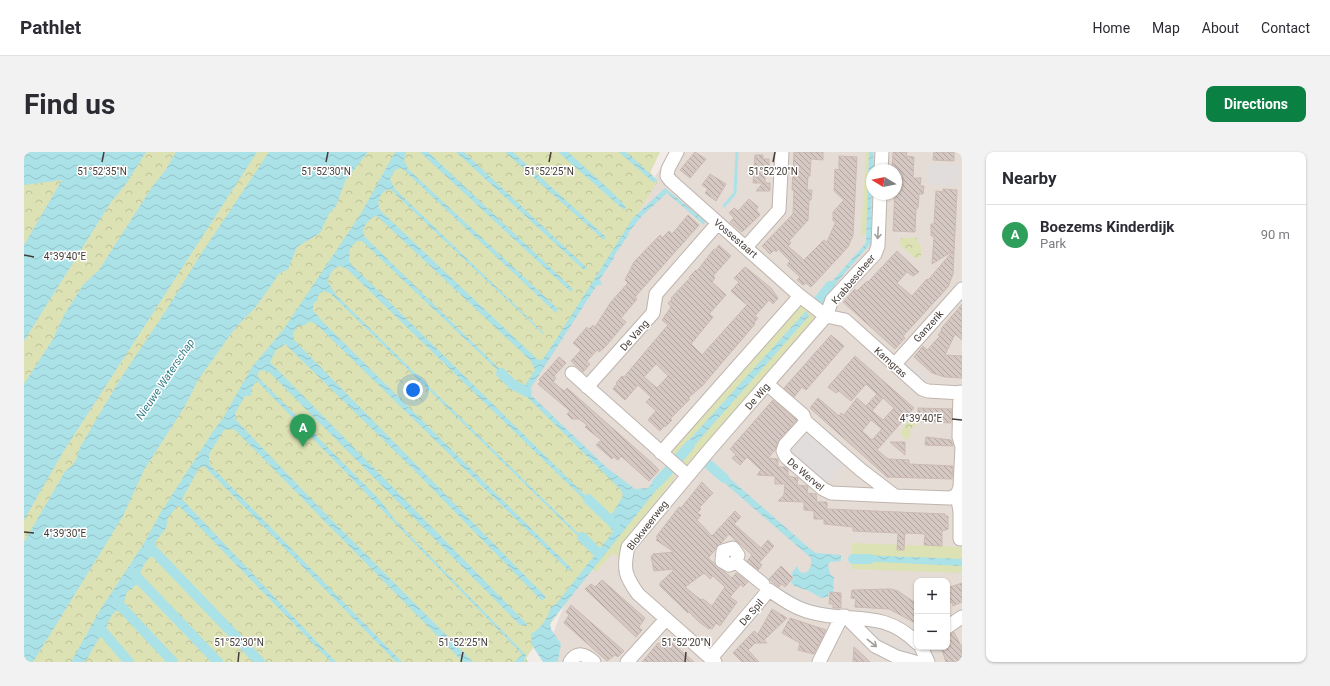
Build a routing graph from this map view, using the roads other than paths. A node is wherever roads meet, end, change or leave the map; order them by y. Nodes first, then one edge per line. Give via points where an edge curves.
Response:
1 (677, 152) edge
2 (782, 152) edge
3 (882, 152) edge
4 (881, 164) edge
5 (880, 200) edge
6 (718, 223) junction
7 (746, 247) junction
8 (962, 289) edge
9 (800, 296) junction
10 (826, 316) junction
11 (895, 364) junction
12 (572, 373) dead end
13 (767, 384) junction
14 (587, 387) junction
15 (961, 392) edge
16 (806, 422) junction
17 (661, 453) junction
18 (687, 475) junction
19 (957, 495) junction
20 (895, 496) junction
21 (960, 539) dead end
22 (736, 562) dead end
23 (763, 584) dead end
24 (843, 616) junction
25 (962, 617) edge
26 (666, 619) junction
27 (950, 625) edge
28 (914, 641) edge
29 (922, 650) edge
30 (713, 660) edge
31 (570, 662) edge
32 (594, 662) edge
33 (627, 662) edge
34 (819, 662) edge
35 (915, 662) edge
36 (928, 662) edge

1 - 6 street, Vossestaart via 668,168 667,176
2 - 7 street via 779,210
3 - 4 street
5 -> 10 street, Krabbescheer via 878,246 875,254 832,300
6 - 7 street, Vossestaart
6 - 14 street, De Vang via 656,294 652,313
7 - 9 street, Vossestaart
8 - 11 street, Ganzerik
9 - 10 street, Vossestaart
9 - 17 street
10 - 11 street, Kamgras via 845,320
10 - 13 street, De Wig
11 - 15 street, Kamgras via 922,389
12 - 14 street
13 - 16 street via 803,415
13 - 18 street, De Wig
14 - 17 street
15 - 19 street via 959,437 962,447 960,487
16 - 20 street
16 - 20 street, De Wervel via 785,445 783,452 823,490 831,493
17 - 18 street
18 - 26 street, Blokweerweg via 628,547 624,565 629,581 638,594
19 - 20 street, De Wervel via 950,498
19 - 21 street
22 - 23 street
24 - 28 street, De Spil via 884,621 897,627
24 - 30 street, De Spil via 810,612 793,605 770,590
24 - 34 street
24 -> 35 street via 875,646 897,657
25 - 27 street
26 - 30 street, Blokweerweg
26 - 33 street
29 - 36 street
31 - 32 street via 579,654 586,655

